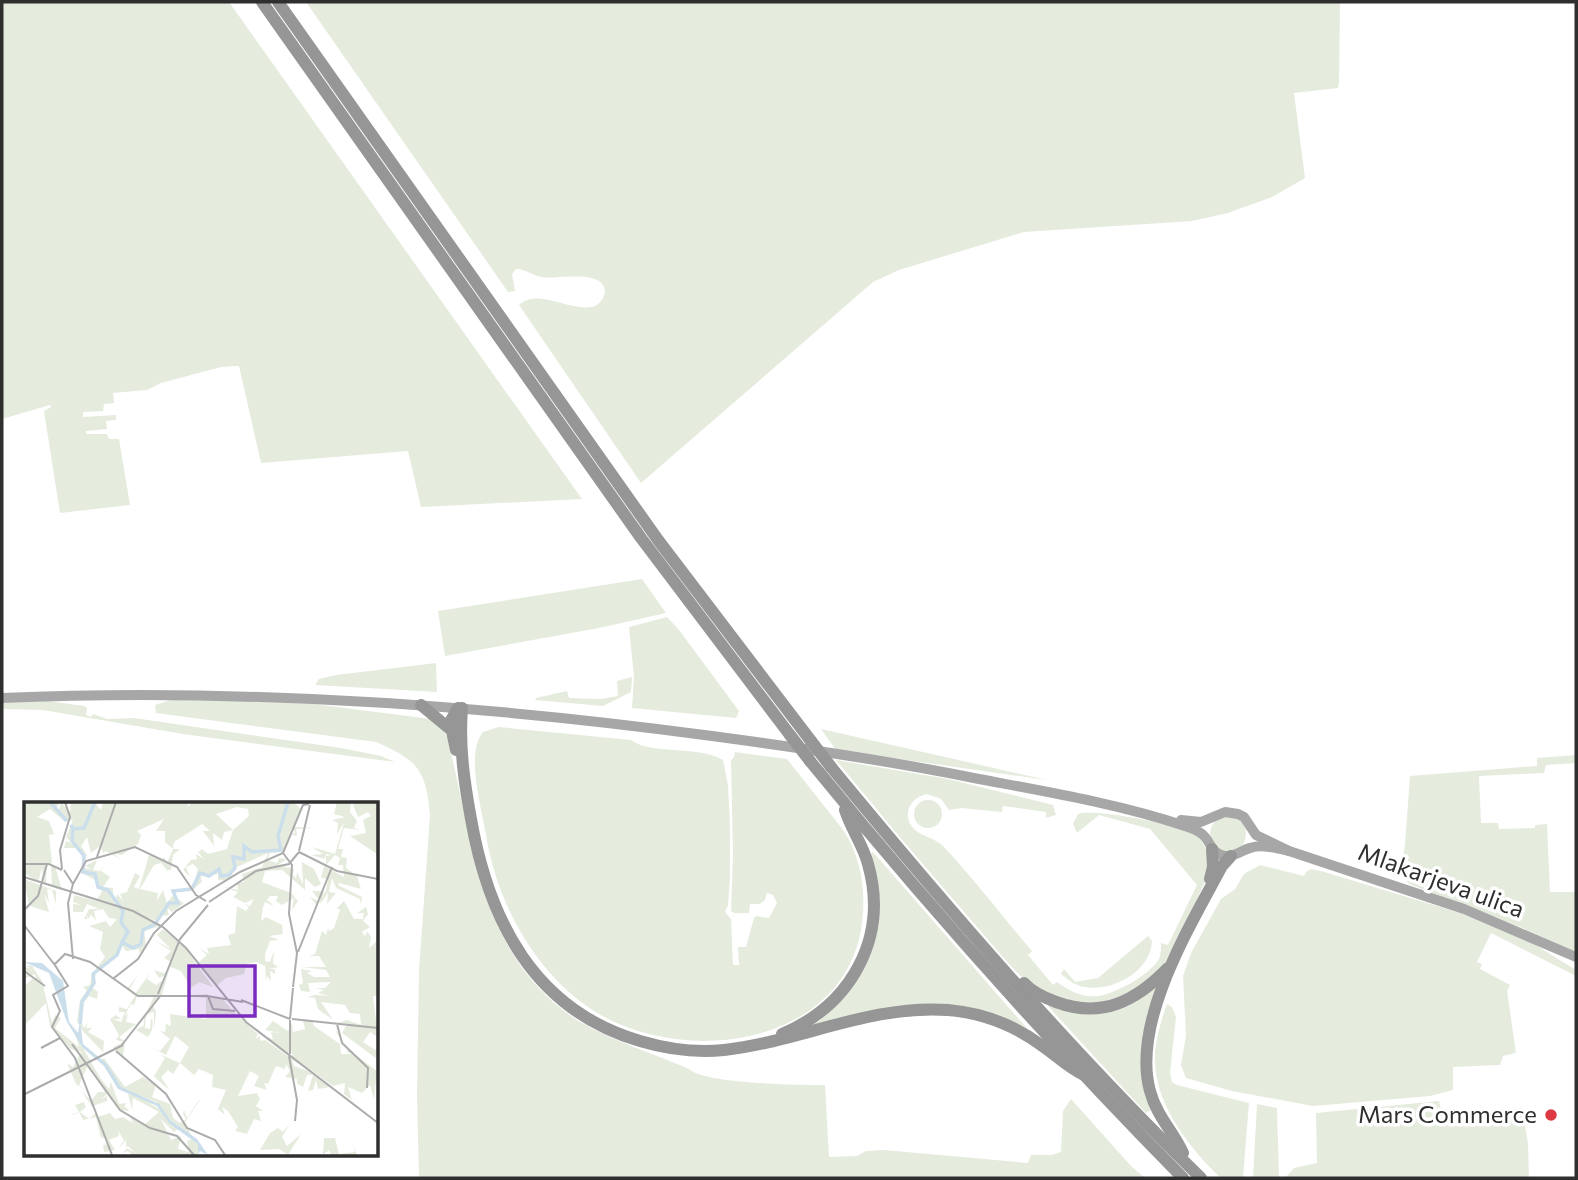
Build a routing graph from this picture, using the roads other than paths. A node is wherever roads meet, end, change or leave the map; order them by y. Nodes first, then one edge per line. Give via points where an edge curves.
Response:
1 (262, 2) edge
2 (278, 2) edge
3 (2, 698) edge
4 (421, 705) junction
5 (460, 708) junction
6 (450, 729) junction
7 (461, 764) junction
8 (843, 801) junction
9 (1159, 817) junction
10 (1213, 817) junction
11 (1250, 828) junction
12 (1209, 843) junction
13 (1244, 850) junction
14 (1289, 851) junction
15 (1231, 856) junction
16 (1207, 893) junction
17 (1576, 957) edge
18 (998, 962) junction
19 (1173, 962) junction
20 (759, 1044) junction
21 (1084, 1076) junction
22 (1186, 1172) edge
23 (1201, 1178) edge

1 - 8 highway, bridge via 641,538
2 - 18 highway, bridge via 643,519 831,767
3 - 4 main road via 182,694
4 - 5 main road
4 - 6 highway
5 - 6 highway via 452,716
5 - 7 highway
5 - 9 main road via 607,722 825,752
6 - 7 highway
7 - 20 highway via 473,833 493,902 519,953 559,998 606,1029 664,1048 712,1051
8 - 20 highway via 862,844 872,886 872,928 866,952 848,985 828,1007
8 - 21 highway
9 - 10 main road via 1201,822
9 - 12 main road via 1192,828
10 - 11 main road via 1232,812 1244,817
10 - 12 main road
11 - 13 main road
11 - 14 main road via 1263,840
12 - 15 main road via 1224,856
12 - 16 highway via 1213,867
13 - 14 main road via 1267,847
13 - 15 main road
14 - 17 main road, Mlakarjeva ulica via 1464,909
15 - 16 highway
16 - 19 highway
18 - 19 highway via 1044,997 1079,1009 1131,999
18 - 22 highway
19 - 22 highway via 1152,1018 1146,1066 1155,1104 1182,1149
20 - 21 highway via 894,1013 947,1010 1001,1022
21 - 22 highway
22 - 23 highway

